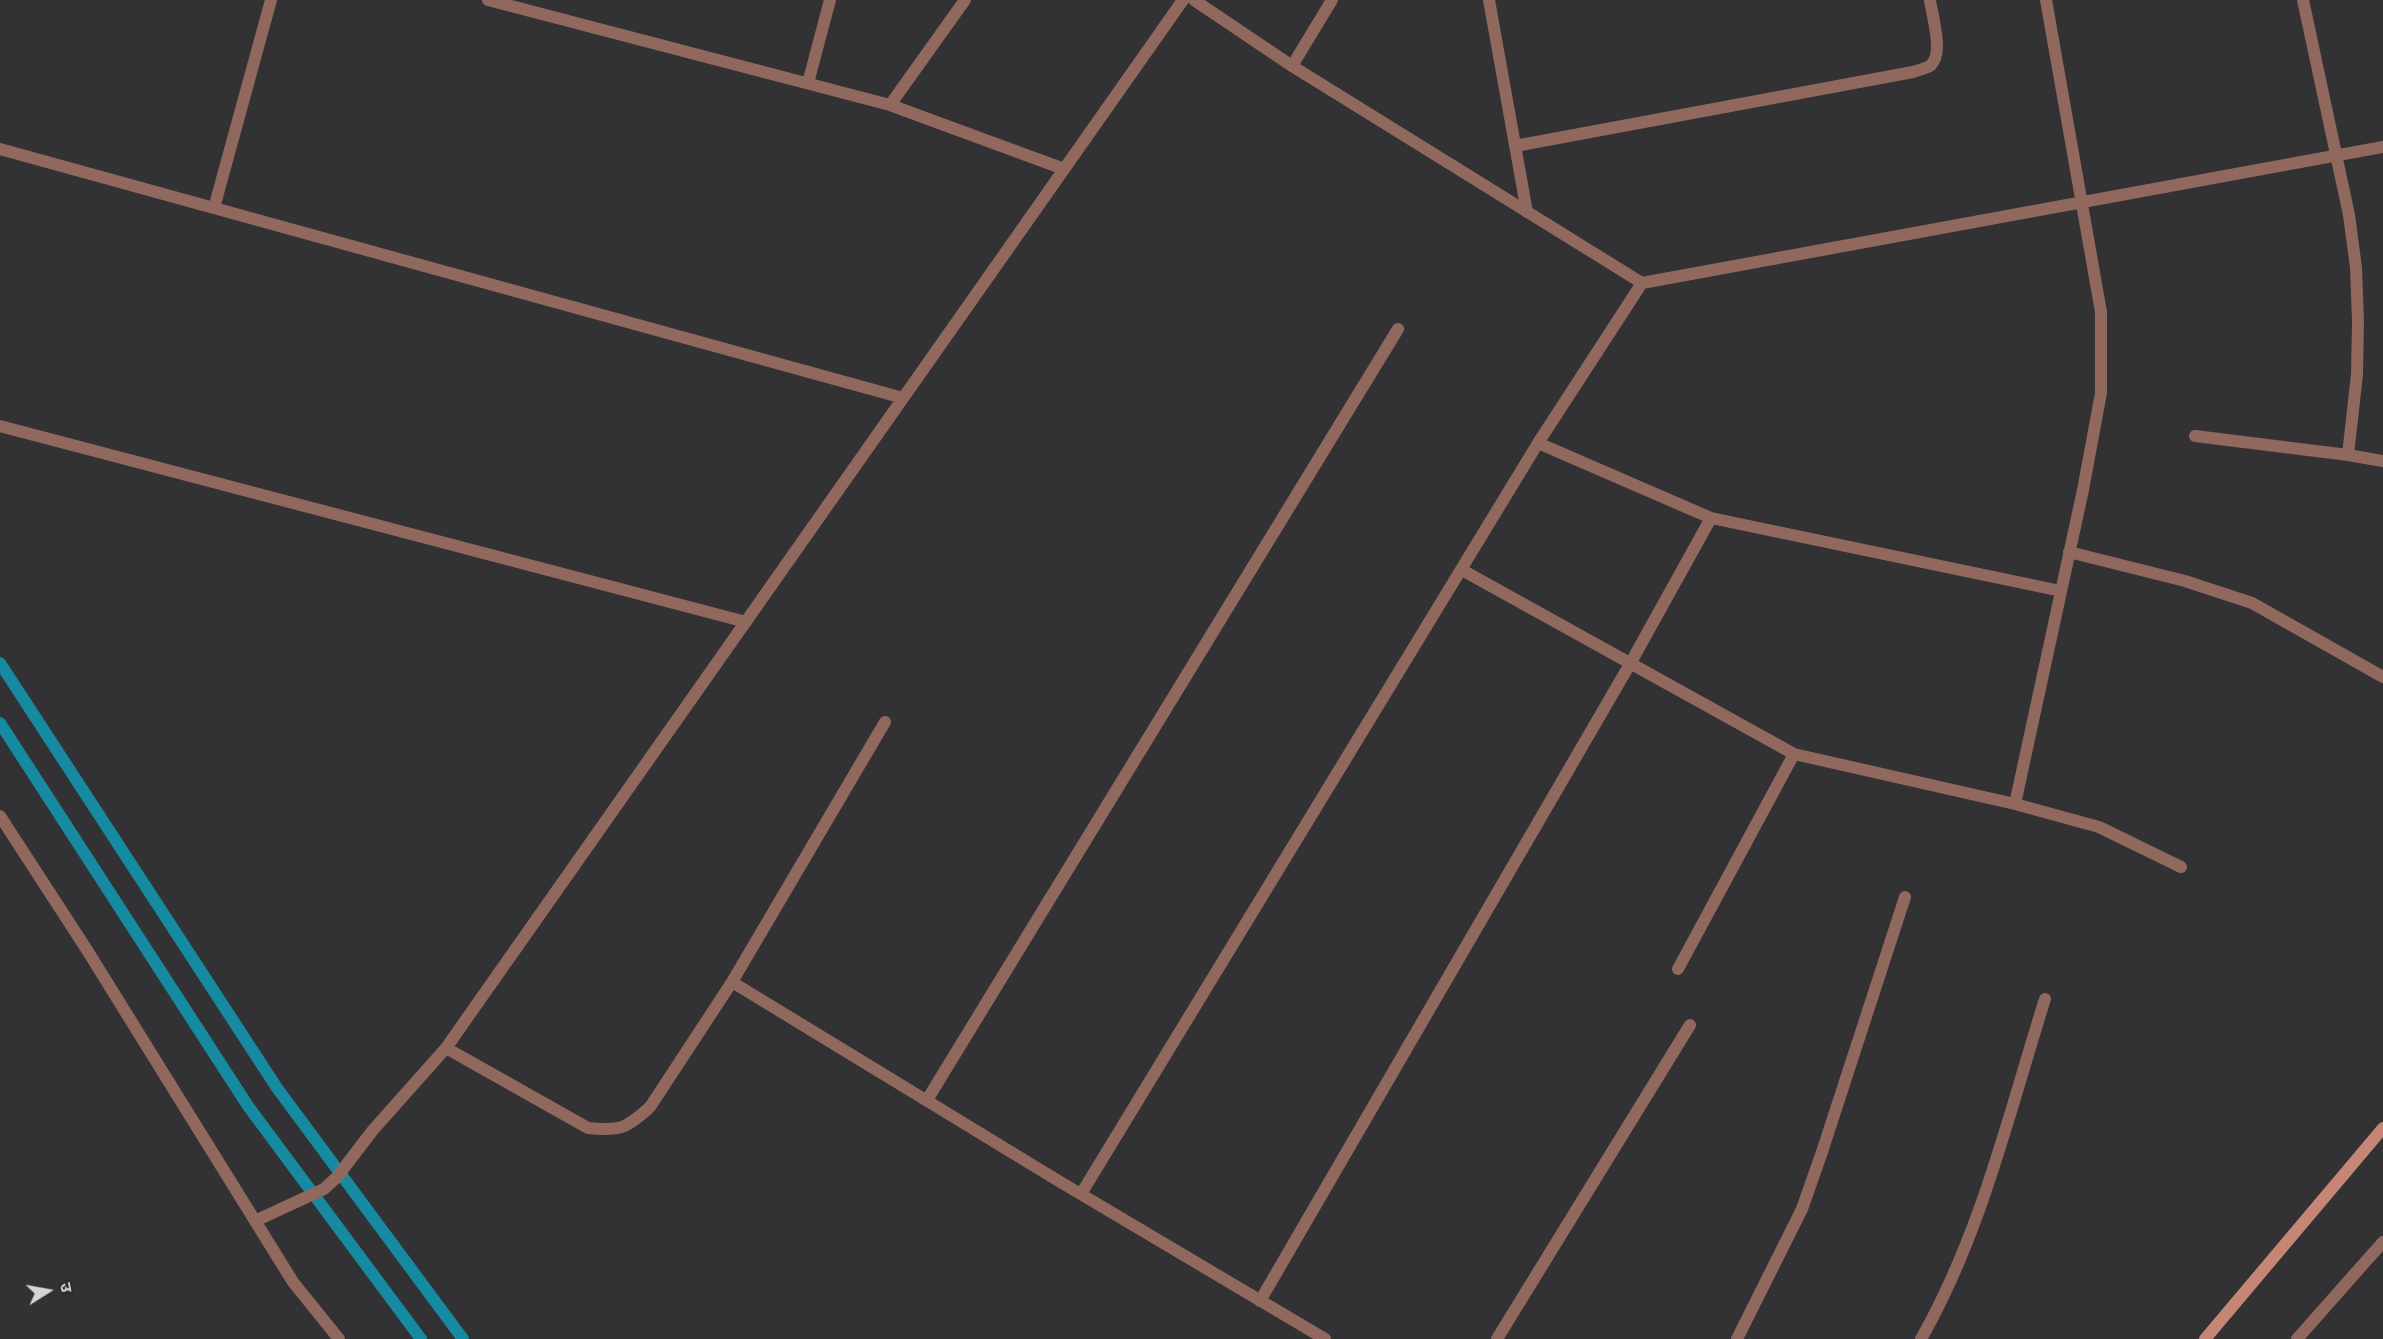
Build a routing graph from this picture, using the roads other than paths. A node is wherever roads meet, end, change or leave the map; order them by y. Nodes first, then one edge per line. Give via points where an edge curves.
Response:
1 (271, 0) edge
2 (488, 0) edge
3 (830, 0) edge
4 (965, 0) edge
5 (1183, 0) edge
6 (1194, 0) edge
7 (1332, 0) edge
8 (1489, 0) edge
9 (1930, 0) edge
10 (2046, 0) edge
11 (2303, 0) edge
12 (1292, 66) junction
13 (808, 83) junction
14 (890, 105) junction
15 (1515, 146) junction
16 (2383, 147) edge
17 (0, 149) edge
18 (2336, 155) junction
19 (1064, 169) junction
20 (2082, 202) junction
21 (214, 208) junction
22 (1527, 212) junction
23 (1642, 283) junction
24 (1398, 329) dead end
25 (903, 398) junction
26 (0, 426) edge
27 (2195, 436) dead end
28 (1538, 443) junction
29 (2348, 455) junction
30 (2383, 461) edge
31 (1711, 518) junction
32 (2069, 552) junction
33 (1462, 570) junction
34 (2061, 591) junction
35 (746, 622) junction
36 (1630, 664) junction
37 (2383, 677) edge
38 (885, 722) dead end
39 (1794, 754) junction
40 (2015, 804) junction
41 (0, 816) edge
42 (2181, 867) dead end
43 (1905, 897) dead end
44 (1678, 969) dead end
45 (732, 982) junction
46 (2046, 999) dead end
47 (1690, 1026) dead end
48 (446, 1048) junction
49 (927, 1100) junction
50 (2383, 1128) edge
51 (1081, 1194) junction
52 (255, 1221) junction
53 (2383, 1242) edge
54 (1260, 1301) junction
55 (339, 1339) edge
56 (1325, 1339) edge
57 (1497, 1339) edge
58 (1737, 1339) edge
59 (1921, 1339) edge
60 (2205, 1339) edge
61 (2297, 1339) edge

1 - 21 street
2 - 13 street
3 - 13 street
4 - 14 street
5 - 19 street
6 - 12 street
7 - 12 street
8 - 15 street
9 - 15 street via 1937,58 1929,67
10 - 20 street
11 - 18 street
12 - 22 street
13 - 14 street
14 - 19 street
15 - 22 street
16 - 18 street
17 - 21 street
18 - 20 street
18 - 29 street via 2356,268 2357,374
19 - 25 street
20 - 23 street
20 - 32 street via 2101,312 2101,393
21 - 25 street
22 - 23 street
23 - 28 street
24 - 49 street
25 - 35 street
26 - 35 street
27 - 29 street
28 - 31 street
28 - 33 street
29 - 30 street
31 - 34 street
31 - 36 street
32 - 34 street
32 - 37 street via 2185,581 2252,603
33 - 36 street
33 - 51 street
34 - 40 street
35 - 48 street
36 - 39 street
36 - 54 street
38 - 45 street
39 - 40 street
39 - 44 street
40 - 42 street via 2099,827
41 - 52 street
43 - 58 street via 1802,1209
45 - 48 street via 650,1107 633,1123 613,1130 588,1128
45 - 49 street
46 - 59 street via 1971,1234
47 - 57 street
48 - 52 street via 324,1189
49 - 51 street
50 - 60 main road
51 - 54 street
52 - 55 street via 293,1282
53 - 61 street
54 - 56 street

